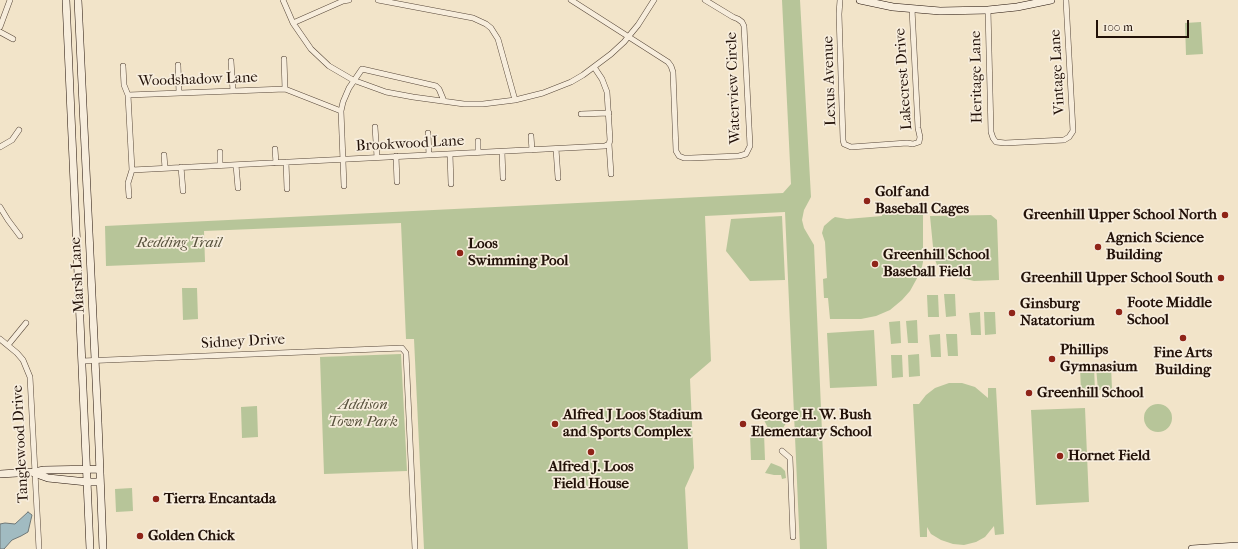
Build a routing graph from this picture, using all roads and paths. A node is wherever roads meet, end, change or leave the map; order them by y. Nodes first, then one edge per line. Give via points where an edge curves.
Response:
1 (10, 0) edge
2 (66, 0) edge
3 (78, 0) edge
4 (282, 0) edge
5 (349, 0) edge
6 (378, 0) edge
7 (571, 0) edge
8 (654, 0) edge
9 (705, 0) edge
10 (840, 0) edge
11 (860, 0) edge
12 (1051, 0) edge
13 (1066, 0) edge
14 (912, 9) junction
15 (988, 10) junction
16 (293, 23) junction
17 (0, 27) edge
18 (0, 32) edge
19 (629, 36) junction
20 (13, 39) dead end
21 (284, 59) dead end
22 (231, 61) dead end
23 (178, 65) dead end
24 (123, 66) dead end
25 (594, 67) junction
26 (353, 80) junction
27 (285, 89) junction
28 (233, 91) junction
29 (179, 92) junction
30 (128, 95) junction
31 (515, 100) junction
32 (444, 101) junction
33 (341, 111) junction
34 (609, 113) junction
35 (581, 114) dead end
36 (375, 127) dead end
37 (19, 130) dead end
38 (428, 133) dead end
39 (531, 136) dead end
40 (478, 141) dead end
41 (996, 142) joint
42 (609, 144) junction
43 (915, 144) joint
44 (0, 147) edge
45 (275, 149) dead end
46 (556, 149) junction
47 (532, 150) junction
48 (220, 152) dead end
49 (502, 152) junction
50 (478, 153) junction
51 (450, 154) junction
52 (164, 155) dead end
53 (429, 155) junction
54 (396, 156) junction
55 (377, 157) junction
56 (343, 159) junction
57 (286, 162) junction
58 (276, 163) junction
59 (220, 165) junction
60 (236, 165) junction
61 (181, 167) junction
62 (165, 168) junction
63 (132, 170) junction
64 (611, 174) dead end
65 (503, 178) dead end
66 (558, 178) dead end
67 (397, 182) dead end
68 (451, 184) dead end
69 (344, 186) dead end
70 (238, 188) dead end
71 (287, 189) dead end
72 (182, 191) dead end
73 (129, 196) dead end
74 (0, 207) edge
75 (20, 236) dead end
76 (26, 323) dead end
77 (0, 339) edge
78 (8, 345) junction
79 (82, 361) junction
80 (95, 361) junction
81 (782, 451) dead end
82 (87, 469) junction
83 (100, 469) junction
84 (34, 472) junction
85 (0, 474) edge
86 (87, 482) junction
87 (100, 482) junction
88 (793, 537) dead end
89 (1238, 546) edge
90 (38, 549) edge
91 (90, 549) edge
92 (103, 549) edge
93 (416, 549) edge
94 (1192, 549) edge

1 - 17 street
2 - 79 main road, Marsh Lane
3 - 80 main road, Marsh Lane
4 - 16 street
5 - 16 street
6 - 31 street via 473,18 486,24 498,39
7 - 19 street
8 - 19 street
9 - 19 street, Waterview Circle via 738,19 744,26 750,146 746,154 691,158 679,156 676,151 671,66
10 - 43 street, Lexus Avenue via 844,144 851,147
11 - 14 main road
12 - 15 main road
13 - 41 street, Vintage Lane via 1073,131 1064,140 1005,144
14 - 15 main road
14 - 43 street, Lakecrest Drive via 920,137 919,142
15 - 41 street, Heritage Lane via 991,132
16 - 26 street via 322,60
18 - 20 street
19 - 25 street
21 - 27 street
22 - 28 street
23 - 29 street
24 - 30 street via 124,85
25 - 31 street via 571,82
25 - 34 street via 607,92
26 - 32 street via 386,92
26 - 32 street via 362,69 365,69 433,84 440,89
26 - 33 street
27 - 28 street, Woodshadow Lane
27 - 33 street, Woodshadow Lane
28 - 29 street, Woodshadow Lane
29 - 30 street, Woodshadow Lane
30 - 63 street, Woodshadow Lane
31 - 32 street via 483,104
33 - 56 street
34 - 35 street
34 - 42 street
36 - 55 street
37 - 44 street via 12,140
38 - 53 street
39 - 47 street
40 - 50 street
42 - 46 street, Brookwood Lane
42 - 64 street
45 - 58 street
46 - 47 street, Brookwood Lane
46 - 66 street
47 - 49 street, Brookwood Lane
48 - 59 street
49 - 50 street, Brookwood Lane
49 - 65 street
50 - 51 street, Brookwood Lane
51 - 53 street, Brookwood Lane
51 - 68 street
52 - 62 street
53 - 54 street, Brookwood Lane
54 - 55 street, Brookwood Lane
54 - 67 street
55 - 56 street, Brookwood Lane
56 - 57 street, Brookwood Lane
56 - 69 street
57 - 58 street, Brookwood Lane
57 - 71 street
58 - 60 street, Brookwood Lane
59 - 60 street, Brookwood Lane
59 - 61 street, Brookwood Lane
60 - 70 street
61 - 62 street, Brookwood Lane
61 - 72 street
62 - 63 street, Brookwood Lane
63 - 73 street, Woodshadow Lane via 128,183
74 - 75 street
76 - 78 street
77 - 78 street, Tanglewood Drive
78 - 84 street, Tanglewood Drive via 22,360 30,377
79 - 80 street, Sidney Drive
79 - 82 main road, Marsh Lane
80 - 83 main road, Marsh Lane
80 - 93 street, Sidney Drive via 402,348 406,353
81 - 88 street via 790,458
82 - 83 main road
82 - 84 main road
82 - 86 main road, Marsh Lane
83 - 87 main road, Marsh Lane
84 - 85 main road
84 - 86 main road via 48,478
84 - 90 street, Tanglewood Drive
86 - 87 main road
86 - 91 main road, Marsh Lane
87 - 92 main road, Marsh Lane
89 - 94 main road

